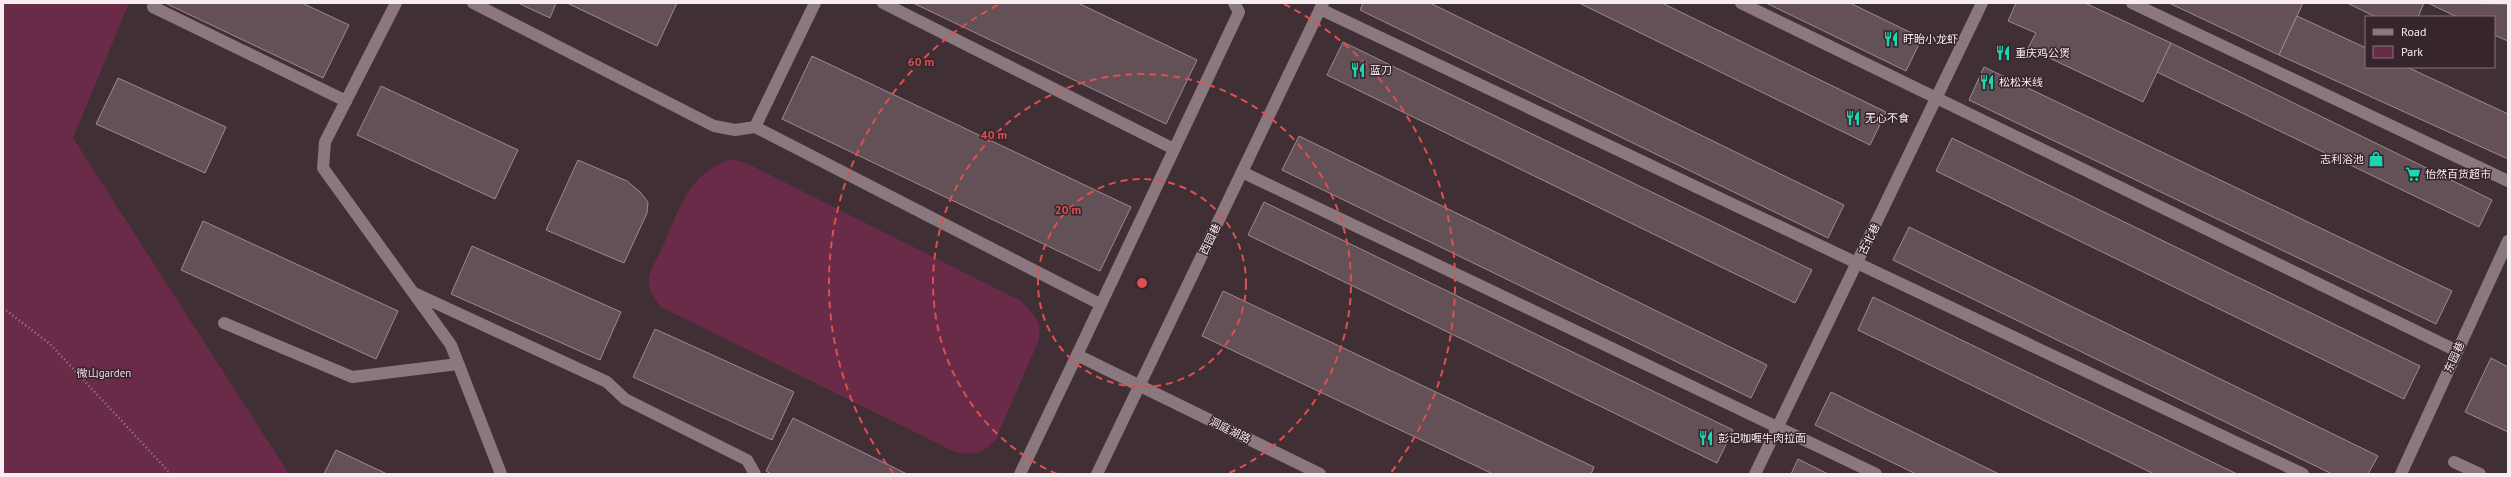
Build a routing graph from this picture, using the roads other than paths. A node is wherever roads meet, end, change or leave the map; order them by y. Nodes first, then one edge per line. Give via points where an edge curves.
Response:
1 (396, 3) edge
2 (473, 3) edge
3 (815, 3) edge
4 (883, 3) edge
5 (1234, 3) edge
6 (1741, 3) edge
7 (1982, 3) edge
8 (2132, 3) edge
9 (1321, 6) edge
10 (152, 7) dead end
11 (1936, 98) junction
12 (346, 101) junction
13 (755, 127) junction
14 (1174, 149) junction
15 (1242, 172) junction
16 (2508, 181) edge
17 (2508, 241) edge
18 (1856, 264) junction
19 (413, 292) junction
20 (1100, 304) junction
21 (224, 323) dead end
22 (2457, 351) junction
23 (1077, 355) junction
24 (458, 364) junction
25 (1140, 386) junction
26 (1778, 427) junction
27 (2454, 462) dead end
28 (501, 474) edge
29 (755, 474) edge
30 (1020, 474) edge
31 (1097, 474) edge
32 (1320, 474) edge
33 (1756, 474) edge
34 (1876, 474) edge
35 (2303, 474) edge
36 (2401, 474) edge
37 (2480, 474) edge

1 - 12 street
2 - 13 street via 714,126 735,130
3 - 13 street
4 - 14 street
5 - 14 street via 1239,12
6 - 11 street
7 - 11 street, 古北巷
8 - 16 street
9 - 15 street, 西园巷
9 - 18 street
10 - 12 street
11 - 18 street, 古北巷
11 - 22 street
12 - 19 street via 325,142 323,168
13 - 20 street
14 - 20 street
15 - 25 street, 西园巷
15 - 26 street
17 - 22 street, 东园巷
18 - 26 street, 古北巷
18 - 35 street
19 - 24 street via 451,345
19 - 29 street via 607,382 625,400 747,460
20 - 23 street
21 - 24 street via 352,377
22 - 36 street, 东园巷
23 - 25 street, 洞庭湖路
23 - 30 street
24 - 28 street
25 - 31 street, 西园巷
25 - 32 street, 洞庭湖路
26 - 33 street, 古北巷
26 - 34 street
27 - 37 street

